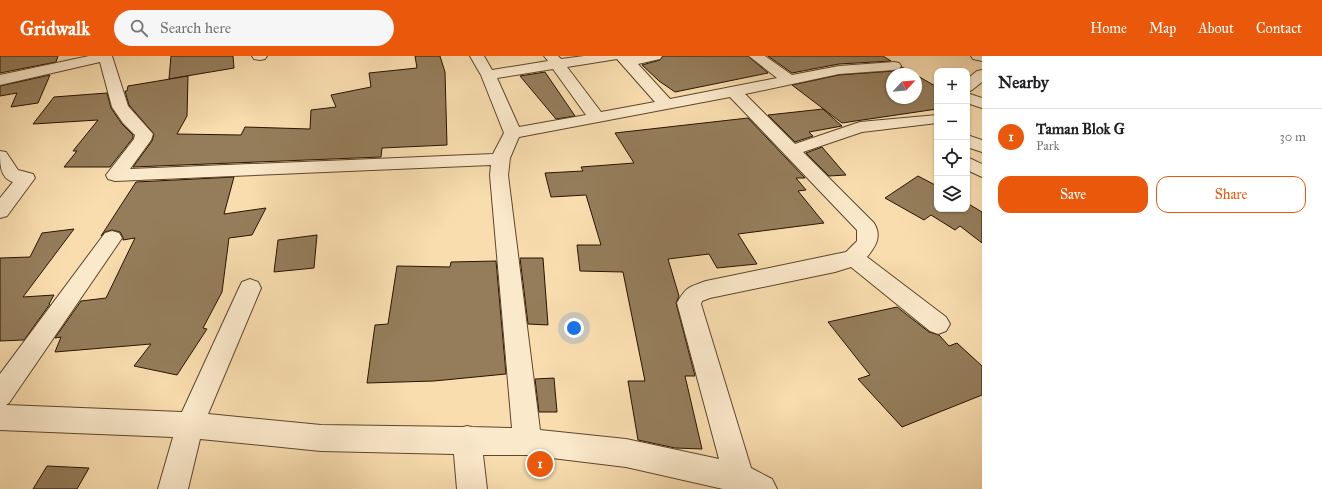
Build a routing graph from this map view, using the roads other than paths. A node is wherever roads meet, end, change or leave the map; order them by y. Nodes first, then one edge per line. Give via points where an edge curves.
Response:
1 (40, 56) edge
2 (477, 56) edge
3 (612, 56) edge
4 (655, 56) edge
5 (756, 56) edge
6 (978, 56) edge
7 (104, 57) edge
8 (982, 57) edge
9 (625, 59) edge
10 (554, 60) edge
11 (822, 60) dead end
12 (894, 66) dead end
13 (51, 69) junction
14 (839, 70) junction
15 (982, 74) edge
16 (488, 75) junction
17 (0, 80) edge
18 (790, 81) junction
19 (970, 84) edge
20 (734, 92) junction
21 (970, 99) edge
22 (982, 103) edge
23 (666, 104) junction
24 (596, 118) junction
25 (934, 119) dead end
26 (514, 133) junction
27 (970, 141) edge
28 (982, 147) edge
29 (790, 150) junction
30 (0, 156) edge
31 (500, 159) junction
32 (970, 165) edge
33 (982, 171) edge
34 (0, 210) edge
35 (112, 238) dead end
36 (854, 258) junction
37 (250, 288) dead end
38 (938, 324) dead end
39 (0, 395) edge
40 (0, 416) edge
41 (190, 425) junction
42 (467, 440) junction
43 (527, 442) junction
44 (750, 484) edge
45 (173, 489) edge
46 (472, 489) edge

1 - 13 street
2 - 16 street
3 - 10 street
4 - 9 street
5 - 18 street
6 - 8 street
7 - 13 street
7 - 31 street via 120,107 144,134 115,175
9 - 23 street
10 - 16 street
10 - 24 street
11 - 14 street
12 - 14 street
13 - 17 street
14 - 18 street
15 - 19 street
16 - 26 street
18 - 20 street
20 - 23 street
20 - 29 street
21 - 22 street
23 - 24 street
24 - 26 street
25 - 29 street via 860,127
26 - 31 street via 505,145
27 - 28 street
29 - 36 street via 867,228 867,243
30 - 34 street via 11,176 26,178
31 - 43 street via 498,175
32 - 33 street
35 - 39 street
36 - 38 street
36 - 44 street via 706,290 694,295 689,303
37 - 41 street
40 - 41 street
41 - 42 street via 321,438
41 - 45 street
42 - 43 street
42 - 46 street
43 - 44 street via 626,453

